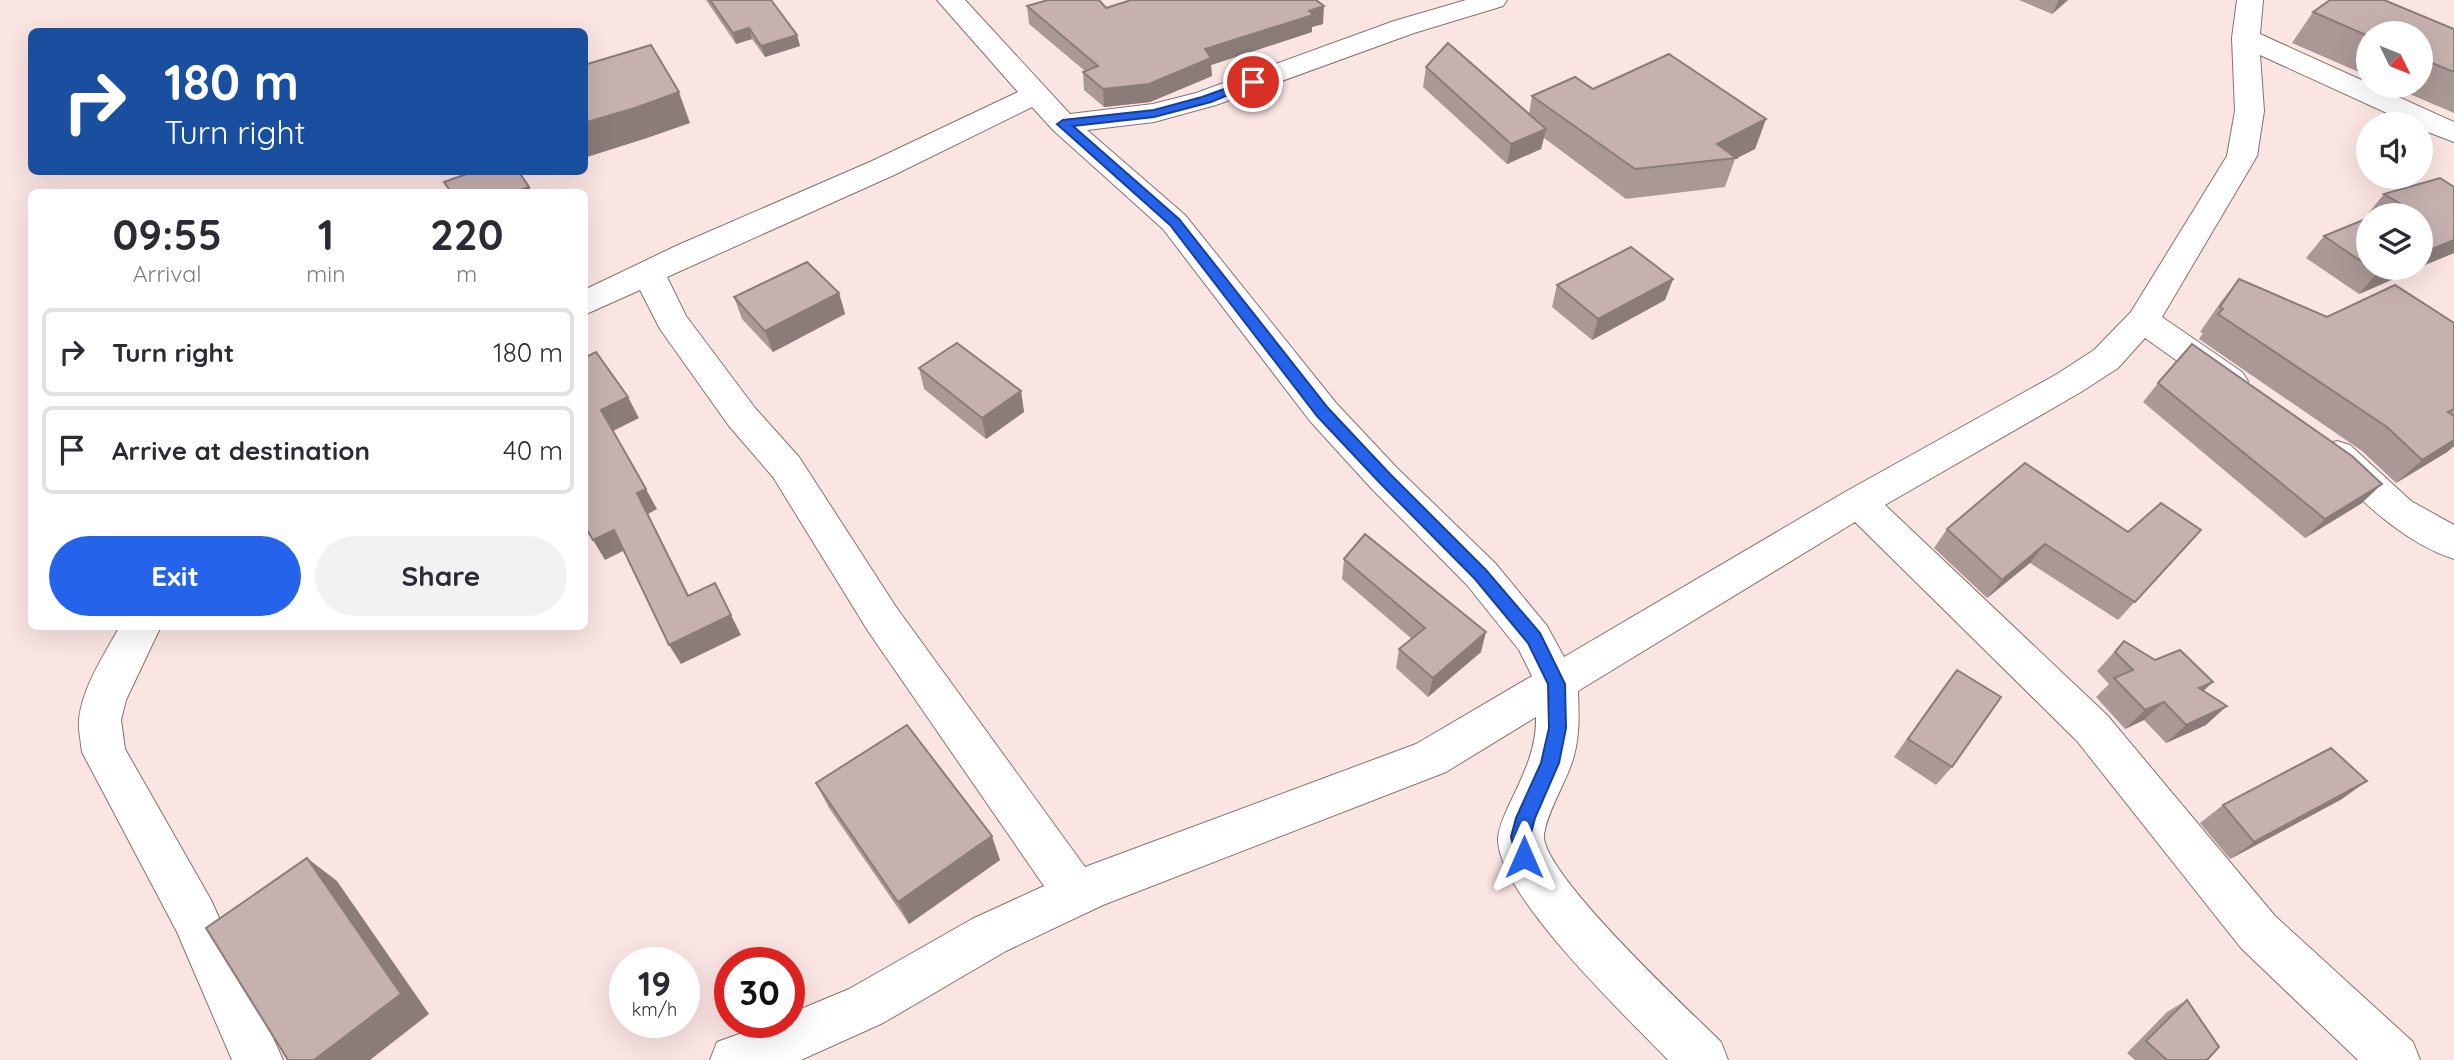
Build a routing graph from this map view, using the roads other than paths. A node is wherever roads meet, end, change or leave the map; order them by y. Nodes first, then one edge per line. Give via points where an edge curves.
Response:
1 (950, 0) edge
2 (1494, 0) edge
3 (2248, 19) edge
4 (1036, 94) junction
5 (1063, 124) junction
6 (2454, 132) edge
7 (648, 273) junction
8 (588, 302) edge
9 (2143, 320) junction
10 (2253, 397) edge
11 (2307, 435) edge
12 (1858, 502) junction
13 (2454, 544) edge
14 (139, 630) edge
15 (1557, 684) junction
16 (1077, 894) junction
17 (258, 1060) edge
18 (735, 1060) edge
19 (1703, 1060) edge
20 (2395, 1060) edge

1 - 4 street
2 - 5 street via 1404,27 1206,99 1154,113
3 - 6 street
3 - 9 street via 2251,98 2242,156
4 - 5 street
4 - 7 street
5 - 15 street via 1174,222 1323,412 1481,574 1534,638
7 - 8 street
7 - 16 street via 672,321 742,417 786,467 882,619
9 - 10 street
9 - 12 street via 2106,359 2069,383
11 - 13 street via 2348,463 2398,511
12 - 15 street
12 - 20 street via 2092,728 2258,932
14 - 17 street via 105,700 100,720 104,752 194,916
15 - 16 street via 1431,758
15 - 19 street via 1558,728 1550,763 1526,818 1521,837 1524,857 1563,915
16 - 18 street via 989,935 866,1006

